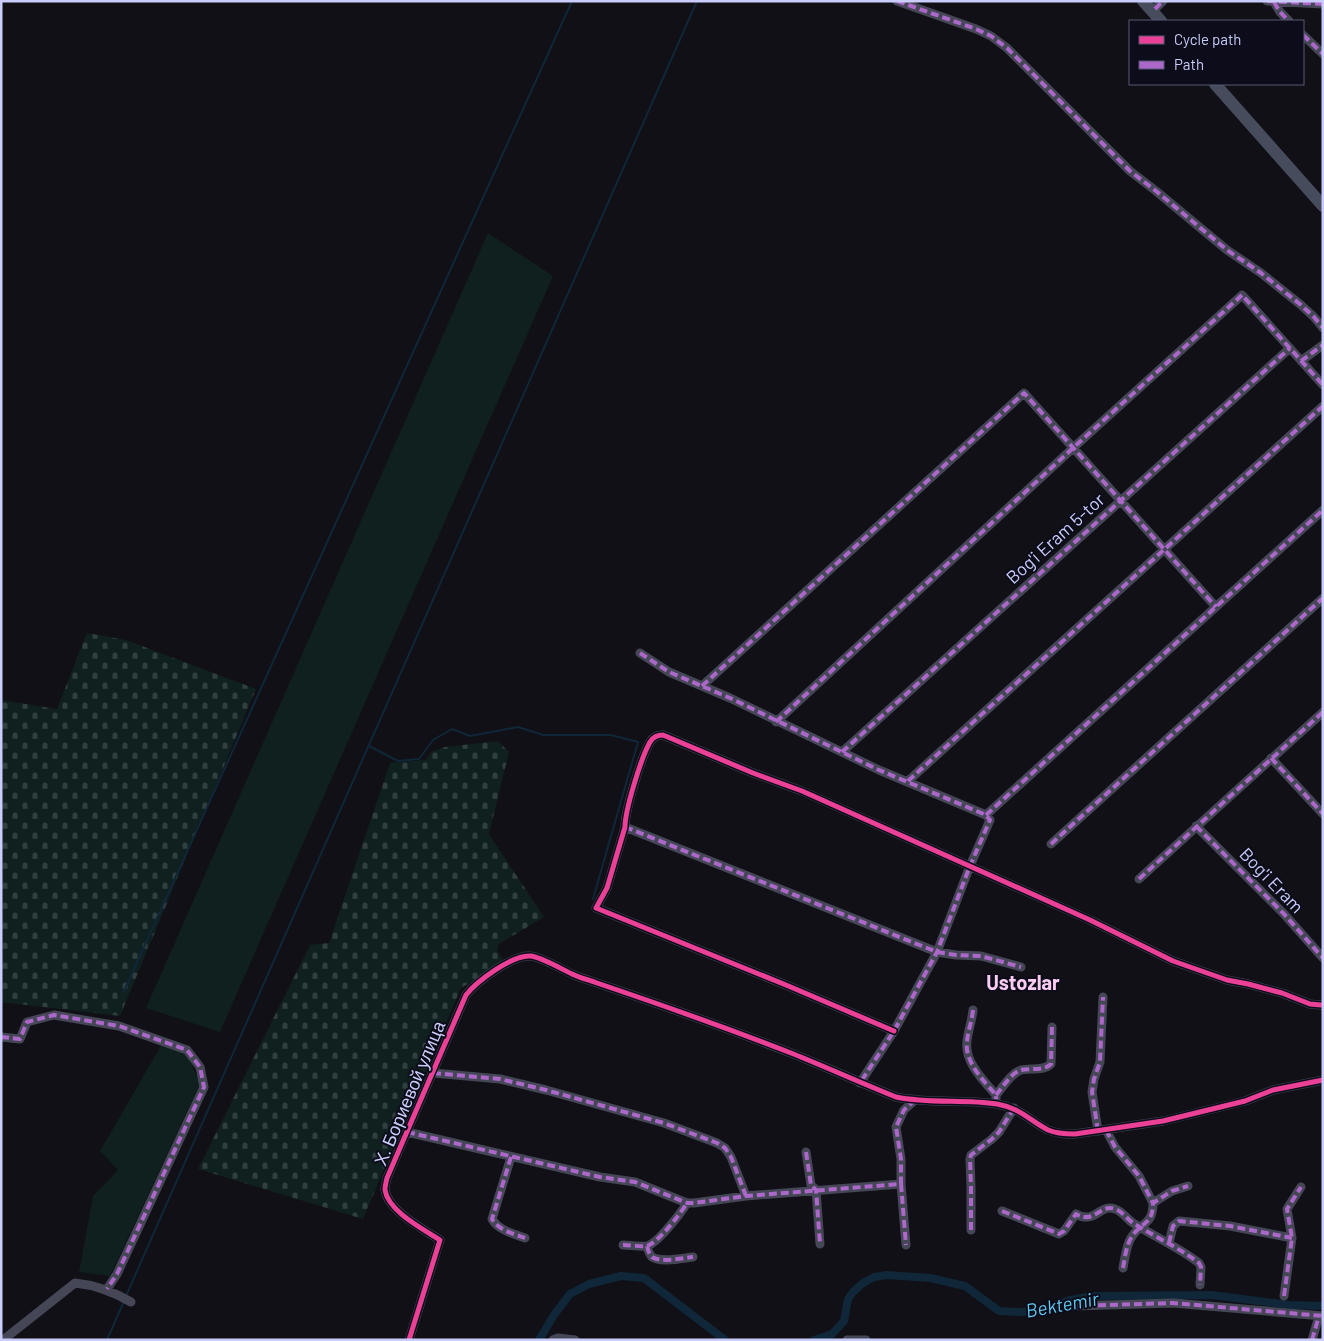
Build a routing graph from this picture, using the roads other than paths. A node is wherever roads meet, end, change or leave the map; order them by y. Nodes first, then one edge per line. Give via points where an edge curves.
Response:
1 (897, 1) edge
2 (1143, 1) edge
3 (1268, 1) edge
4 (1274, 2) edge
5 (1312, 2) edge
6 (1156, 4) edge
7 (1323, 4) edge
8 (1159, 20) edge
9 (1165, 20) edge
10 (1288, 20) edge
11 (1304, 36) edge
12 (1323, 54) edge
13 (1217, 85) edge
14 (1223, 85) edge
15 (1323, 199) edge
16 (1323, 206) edge
17 (1323, 328) edge
18 (1323, 345) edge
19 (1290, 348) junction
20 (1302, 361) junction
21 (1323, 385) edge
22 (1323, 406) edge
23 (1073, 448) junction
24 (1121, 501) junction
25 (1323, 510) edge
26 (1164, 550) junction
27 (1323, 598) edge
28 (1216, 607) junction
29 (640, 653) dead end
30 (702, 686) junction
31 (1323, 712) edge
32 (776, 722) junction
33 (842, 752) junction
34 (1271, 758) junction
35 (908, 781) junction
36 (986, 814) junction
37 (1323, 814) edge
38 (1196, 826) junction
39 (625, 827) junction
40 (1051, 844) dead end
41 (970, 866) junction
42 (1139, 879) dead end
43 (937, 952) junction
44 (1323, 958) edge
45 (1021, 966) dead end
46 (1103, 998) dead end
47 (1321, 1005) dead end
48 (973, 1010) dead end
49 (1052, 1027) dead end
50 (894, 1031) junction
51 (1, 1037) edge
52 (432, 1073) junction
53 (1323, 1080) edge
54 (860, 1083) junction
55 (996, 1100) junction
56 (914, 1101) junction
57 (1014, 1108) junction
58 (1102, 1131) junction
59 (407, 1132) junction
60 (806, 1152) dead end
61 (512, 1157) junction
62 (901, 1184) junction
63 (1188, 1186) dead end
64 (1301, 1187) dead end
65 (816, 1190) junction
66 (746, 1196) junction
67 (687, 1203) junction
68 (1153, 1203) junction
69 (1002, 1211) dead end
70 (1140, 1227) junction
71 (971, 1230) dead end
72 (525, 1238) dead end
73 (1292, 1238) junction
74 (1169, 1243) junction
75 (820, 1244) dead end
76 (623, 1245) dead end
77 (906, 1245) dead end
78 (647, 1246) junction
79 (693, 1257) dead end
80 (1123, 1268) dead end
81 (1200, 1285) dead end
82 (110, 1291) junction
83 (1284, 1296) dead end
84 (131, 1302) dead end
85 (1074, 1306) dead end
86 (1321, 1316) edge
87 (3, 1340) edge
88 (409, 1340) edge
89 (553, 1340) edge
90 (575, 1340) edge
91 (848, 1340) edge
92 (866, 1340) edge
93 (1312, 1340) edge

1 - 17 street via 991,36 1007,48 1130,171 1227,250 1261,273
2 - 8 street
3 - 4 street
4 - 5 street
4 - 10 street
5 - 7 street
6 - 9 street
11 - 12 street
13 - 16 street
14 - 15 street
18 - 20 street
19 - 20 street
19 - 23 street via 1242,295
19 - 24 street, Bog'i Eram 5-tor
20 - 21 street
22 - 26 street
23 - 24 street
23 - 30 street via 1024,393
23 - 32 street
24 - 26 street
24 - 33 street, Bog'i Eram 5-tor
25 - 28 street
26 - 28 street
26 - 35 street
27 - 40 street
28 - 36 street
29 - 30 street via 669,672
30 - 32 street
31 - 34 street
32 - 33 street
33 - 35 street
34 - 37 street
34 - 38 street
35 - 36 street
36 - 41 street via 990,820
38 - 42 street
38 - 44 street, Bog'i Eram
39 - 41 street via 625,818 650,742 654,737 663,735 802,791
39 - 43 street
39 - 50 street via 607,888 596,908
41 - 43 street
41 - 47 street via 1173,961 1227,980
43 - 45 street via 982,956
43 - 50 street
46 - 58 street via 1100,1062 1092,1092
48 - 55 street via 968,1052 973,1066
49 - 55 street via 1052,1064 1020,1070
50 - 54 street
51 - 82 street via 20,1039 27,1022 54,1015 119,1026 187,1050 200,1067 204,1087
52 - 54 street, Х. Бориевой улица via 471,989 492,972 530,956 774,1046
52 - 59 street, Х. Бориевой улица
52 - 66 street via 500,1080 546,1090 699,1136 725,1148
53 - 58 street via 1273,1090 1163,1121
54 - 56 street
55 - 56 street
55 - 57 street
56 - 62 street via 904,1110 896,1127 902,1159
57 - 58 street via 1060,1134
57 - 71 street via 999,1132 971,1154
58 - 68 street via 1139,1176
59 - 61 street
59 - 88 street, Х. Бориевой улица via 387,1178 385,1189 388,1199 394,1207 440,1240
60 - 65 street via 811,1185
61 - 67 street via 635,1182
61 - 72 street via 492,1219 508,1232
62 - 65 street
62 - 77 street
63 - 68 street
64 - 73 street via 1287,1209
65 - 66 street
65 - 75 street
66 - 67 street
67 - 78 street
68 - 70 street via 1153,1214
69 - 70 street via 1059,1234 1076,1214 1088,1218 1109,1208 1119,1211
70 - 74 street
70 - 80 street via 1130,1238
73 - 74 street via 1230,1226 1179,1221 1173,1226
73 - 83 street
74 - 81 street via 1199,1263
76 - 78 street
78 - 79 street via 650,1254 657,1258 676,1260
82 - 84 street
82 - 87 street via 75,1283
85 - 86 street via 1173,1303
86 - 93 street
89 - 90 street
91 - 92 street

